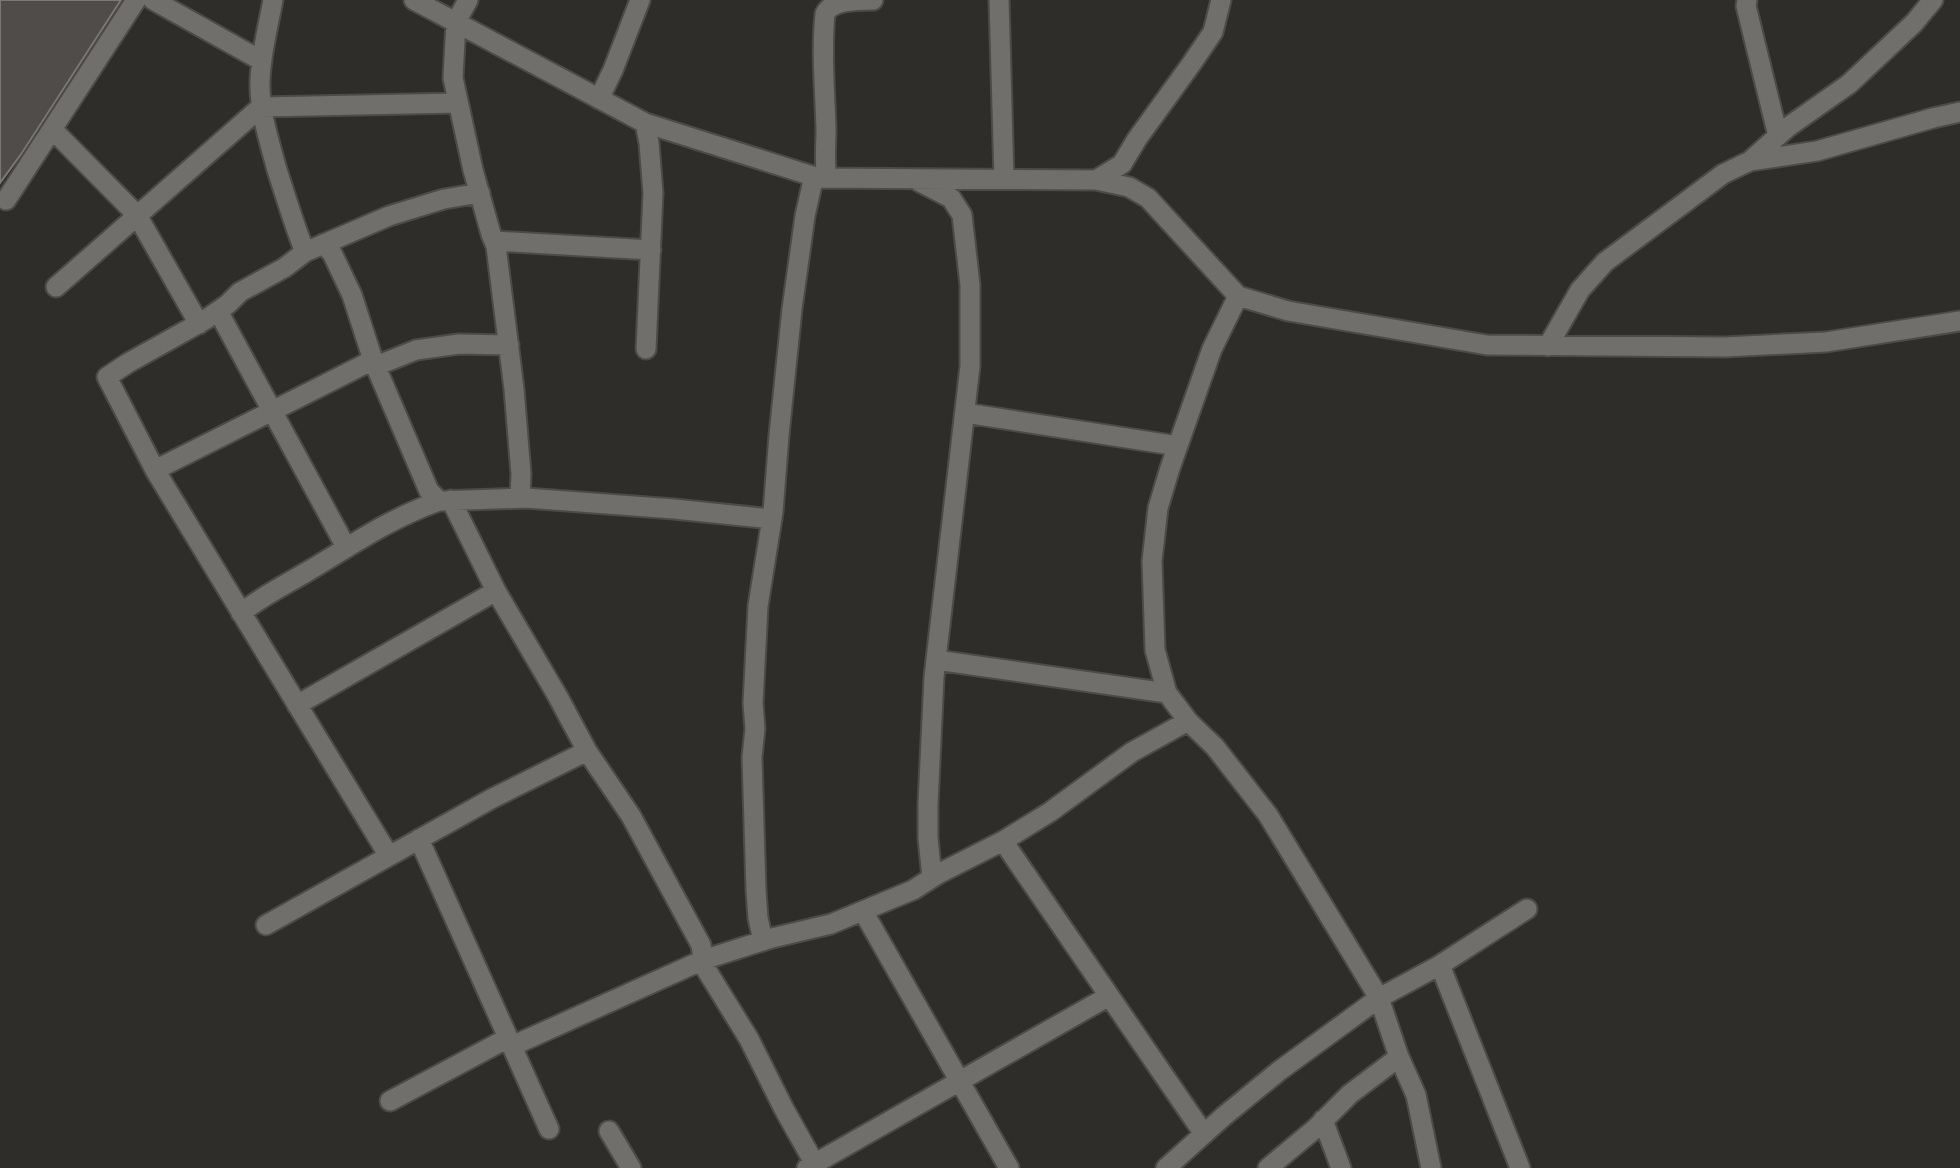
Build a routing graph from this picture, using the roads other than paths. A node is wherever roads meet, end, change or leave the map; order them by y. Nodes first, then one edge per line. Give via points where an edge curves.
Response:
1 (136, 0) edge
2 (153, 0) edge
3 (273, 0) edge
4 (414, 0) edge
5 (468, 0) edge
6 (639, 0) edge
7 (873, 0) edge
8 (999, 0) edge
9 (1221, 0) edge
10 (1747, 0) edge
11 (1933, 0) edge
12 (456, 22) junction
13 (262, 61) junction
14 (599, 99) junction
15 (458, 103) junction
16 (261, 107) junction
17 (1960, 112) edge
18 (645, 123) junction
19 (52, 129) junction
20 (1778, 136) junction
21 (1751, 161) junction
22 (820, 177) junction
23 (912, 178) junction
24 (1004, 179) junction
25 (1096, 180) junction
26 (480, 193) junction
27 (6, 200) dead end
28 (137, 215) junction
29 (494, 241) junction
30 (314, 248) junction
31 (651, 250) junction
32 (56, 288) dead end
33 (1238, 296) junction
34 (218, 311) junction
35 (1960, 321) edge
36 (198, 324) junction
37 (509, 345) junction
38 (1548, 345) junction
39 (646, 349) dead end
40 (375, 363) junction
41 (272, 411) junction
42 (965, 413) junction
43 (1178, 446) junction
44 (155, 470) junction
45 (520, 498) junction
46 (445, 501) junction
47 (772, 519) junction
48 (346, 547) junction
49 (496, 592) junction
50 (241, 613) junction
51 (936, 660) junction
52 (1167, 693) junction
53 (297, 705) junction
54 (1188, 721) junction
55 (587, 751) junction
56 (419, 839) junction
57 (1003, 841) junction
58 (389, 856) junction
59 (932, 878) junction
60 (1527, 909) dead end
61 (863, 911) junction
62 (266, 925) dead end
63 (763, 941) junction
64 (703, 960) junction
65 (1440, 965) junction
66 (1109, 996) junction
67 (1379, 998) junction
68 (510, 1042) junction
69 (1399, 1058) junction
70 (960, 1081) junction
71 (390, 1101) dead end
72 (1323, 1121) junction
73 (549, 1129) dead end
74 (609, 1131) dead end
75 (1204, 1134) junction
76 (813, 1166) edge
77 (631, 1168) edge
78 (1009, 1168) edge
79 (1166, 1168) edge
80 (1268, 1168) edge
81 (1341, 1168) edge
82 (1431, 1168) edge
83 (1520, 1168) edge

1 - 19 street
2 - 13 street
3 - 13 street
4 - 12 street
5 - 12 street
6 - 14 street
7 - 22 street via 841,1 827,7 826,132
8 - 24 street
9 - 25 street via 1213,32 1192,64 1122,164
10 - 20 street
11 - 20 street via 1849,84
12 - 14 street
12 - 15 street via 453,78
13 - 16 street
14 - 18 street
15 - 16 street
15 - 26 street
16 - 28 street
16 - 30 street via 285,197
17 - 21 street via 1817,152
18 - 22 street
18 - 31 street via 653,193
19 - 27 street
19 - 28 street
20 - 21 street
21 - 38 street via 1723,174 1605,262 1580,290
22 - 23 street
22 - 47 street via 806,216 792,309
23 - 24 street
23 - 42 street via 951,198 962,215 970,285
24 - 25 street
25 - 33 street via 1129,187 1148,198
26 - 29 street
26 - 30 street via 388,216
28 - 32 street
28 - 36 street
29 - 31 street
29 - 37 street
30 - 34 street via 240,292
30 - 40 street via 332,253
31 - 39 street
33 - 38 street via 1288,312 1487,345
33 - 43 street via 1212,349
34 - 36 street
34 - 41 street
35 - 38 street via 1826,342 1725,347
36 - 44 street via 107,377
37 - 40 street via 459,344 416,350
37 - 45 street
40 - 41 street
40 - 46 street via 429,491
41 - 44 street
41 - 48 street
42 - 43 street
42 - 51 street
43 - 52 street via 1158,508 1152,561 1155,650
44 - 50 street
45 - 46 street
45 - 47 street
46 - 48 street via 399,517
46 - 49 street
47 - 63 street via 758,606 753,703 756,891
48 - 50 street
49 - 53 street
49 - 55 street
50 - 53 street
51 - 52 street
51 - 59 street via 928,804
52 - 54 street
53 - 58 street
54 - 57 street via 1132,752
54 - 67 street via 1215,747 1268,815
55 - 56 street
55 - 64 street via 631,816 701,945
56 - 58 street
56 - 68 street
57 - 59 street
57 - 66 street
58 - 62 street
59 - 61 street
60 - 65 street
61 - 63 street
61 - 70 street
63 - 64 street
64 - 68 street
64 - 76 street
65 - 67 street
65 - 83 street
66 - 70 street
66 - 75 street
67 - 69 street
67 - 75 street via 1279,1071
68 - 71 street
68 - 73 street
69 - 72 street via 1350,1094
69 - 82 street via 1416,1095
70 - 76 street
70 - 78 street
72 - 80 street
72 - 81 street
74 - 77 street
75 - 79 street

